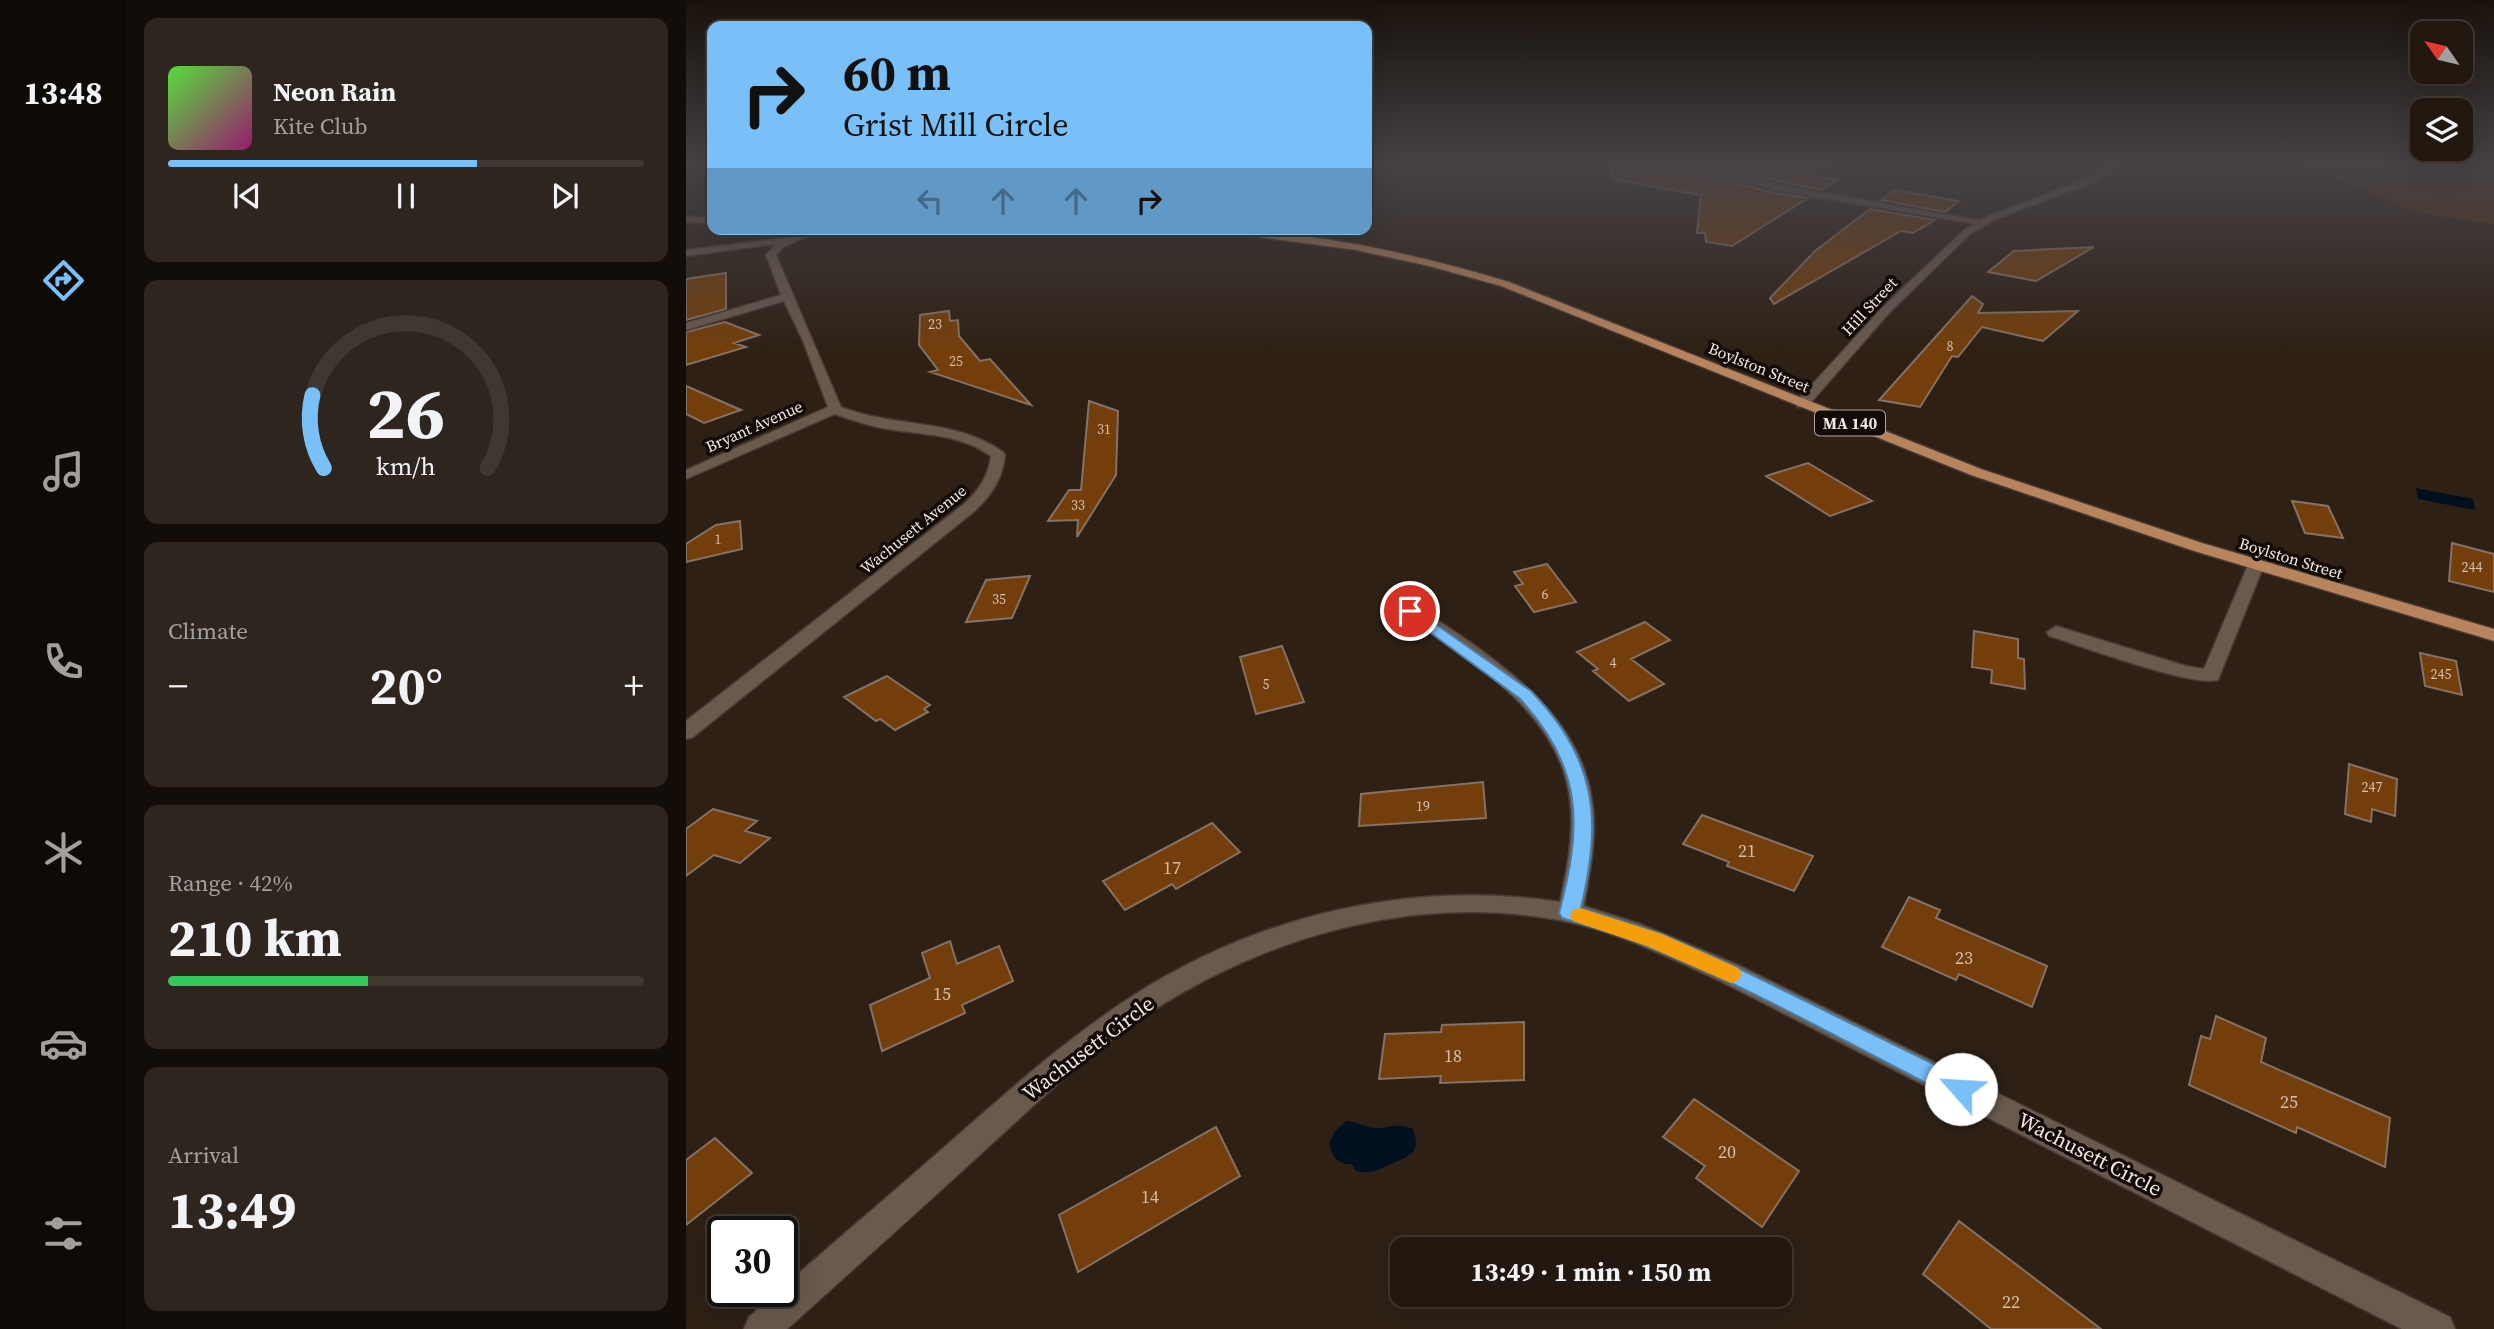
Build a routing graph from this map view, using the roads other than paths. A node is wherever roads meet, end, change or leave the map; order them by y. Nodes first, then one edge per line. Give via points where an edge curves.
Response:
1 (1977, 227) edge
2 (805, 235) edge
3 (1273, 235) edge
4 (798, 238) junction
5 (686, 253) edge
6 (787, 297) junction
7 (686, 327) edge
8 (1802, 404) junction
9 (835, 409) junction
10 (686, 475) edge
11 (2256, 565) junction
12 (1393, 598) dead end
13 (2056, 632) dead end
14 (2494, 635) edge
15 (686, 733) edge
16 (1570, 913) junction
17 (761, 1329) edge
18 (2438, 1329) edge

1 - 8 street, Hill Street via 1935,260
2 - 4 street
3 - 8 main road, Boylston Street / MA 140 via 1349,246 1468,273 1546,299
4 - 5 street
4 - 6 street via 772,254
6 - 7 street
6 - 9 street
8 - 11 main road, Boylston Street / MA 140 via 2057,502
9 - 10 street, Bryant Avenue
9 - 15 street, Wachusett Avenue via 887,425 967,436 983,443 998,455 991,486
11 - 13 street via 2211,676 2184,673
11 - 14 main road, Boylston Street / MA 140
12 - 16 street via 1525,695 1566,748 1584,814 1581,865
16 - 17 street, Wachusett Circle via 1476,904 1359,915 1273,939 1186,978 1087,1043
16 - 18 street, Wachusett Circle via 1609,923 1729,973

